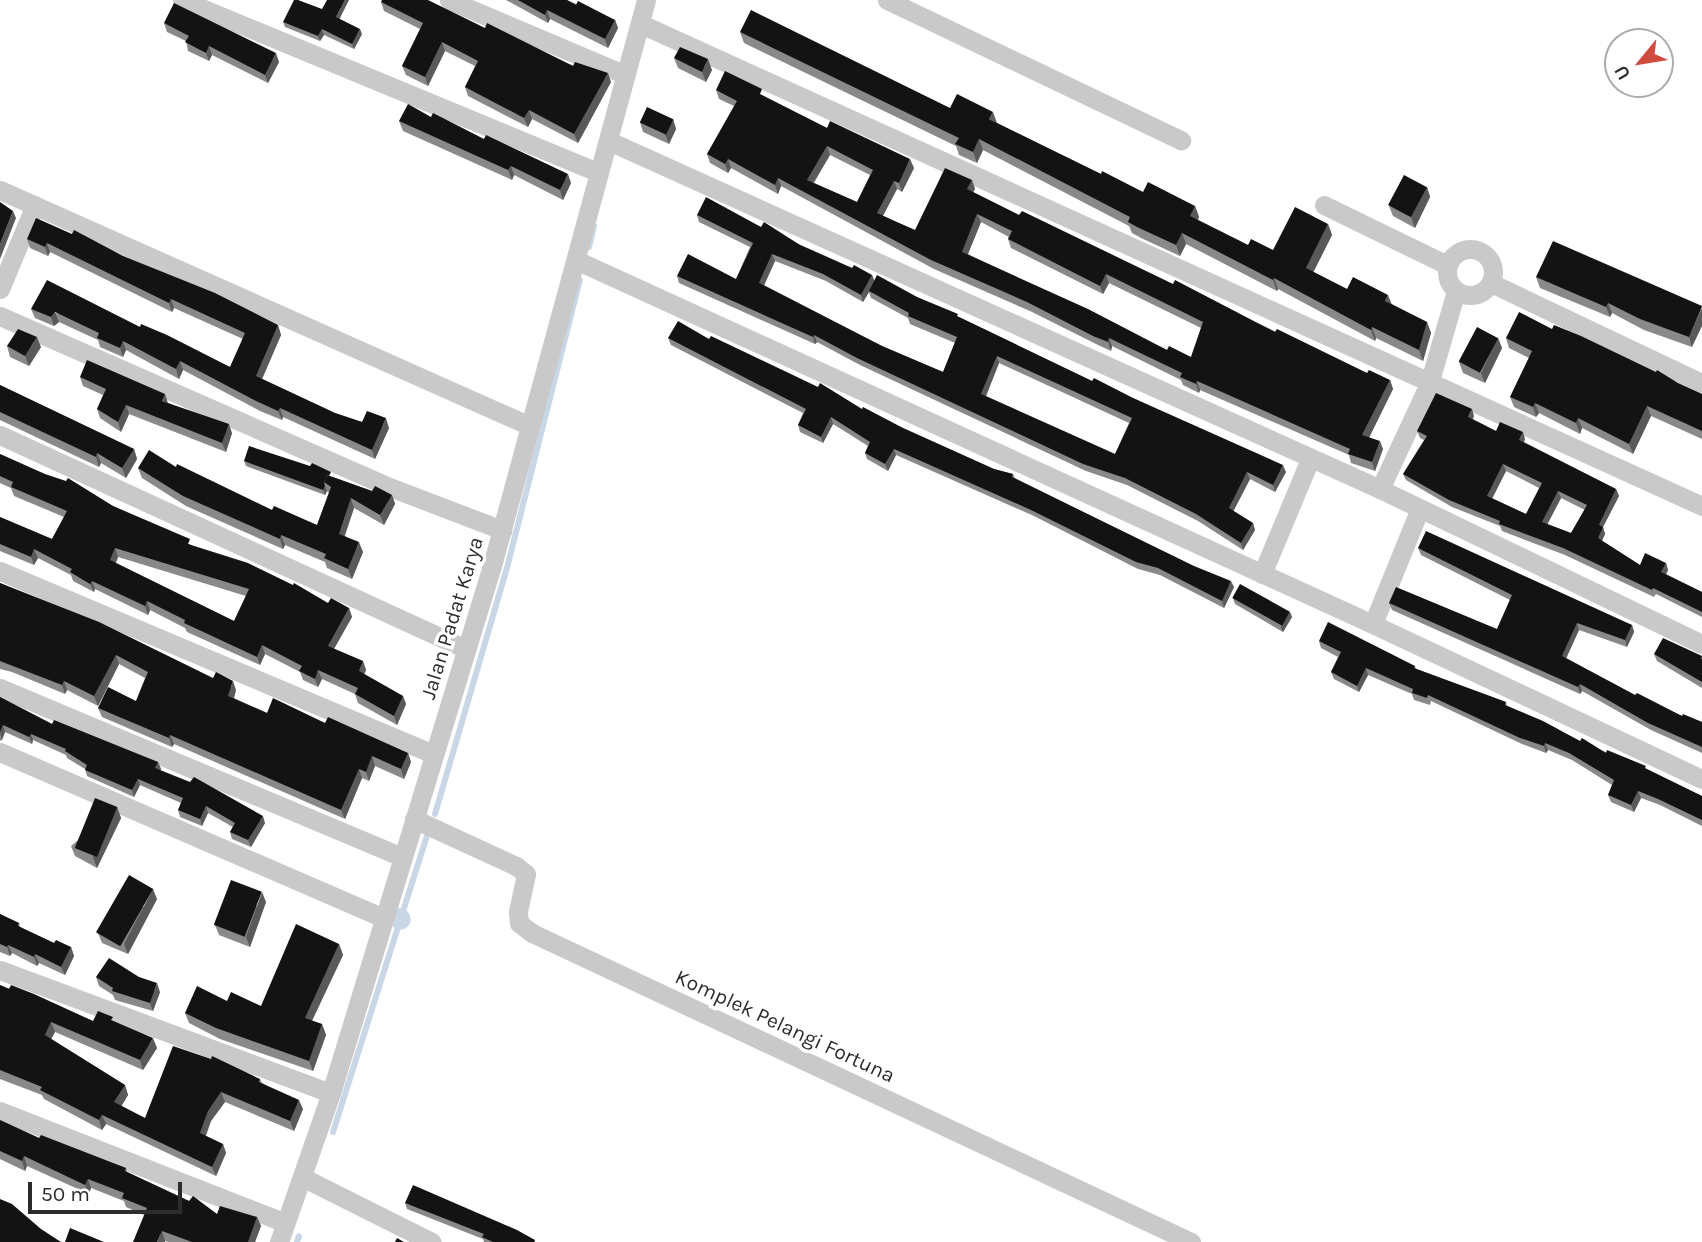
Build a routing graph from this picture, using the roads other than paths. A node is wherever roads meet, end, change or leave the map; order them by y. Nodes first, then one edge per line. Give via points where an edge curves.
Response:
1 (182, 0) edge
2 (449, 0) edge
3 (646, 0) edge
4 (887, 0) edge
5 (641, 24) junction
6 (626, 75) junction
7 (1181, 140) dead end
8 (608, 141) junction
9 (599, 173) junction
10 (0, 190) edge
11 (35, 205) junction
12 (1324, 205) dead end
13 (576, 260) junction
14 (1447, 265) junction
15 (1491, 283) junction
16 (0, 289) edge
17 (1456, 291) junction
18 (0, 317) edge
19 (1702, 383) edge
20 (1429, 384) junction
21 (530, 426) junction
22 (0, 435) edge
23 (1310, 459) junction
24 (1380, 489) junction
25 (1702, 506) edge
26 (1420, 508) junction
27 (502, 530) junction
28 (0, 571) edge
29 (1262, 574) junction
30 (1373, 624) junction
31 (1702, 644) edge
32 (466, 649) junction
33 (0, 688) edge
34 (0, 752) edge
35 (434, 754) junction
36 (1702, 779) edge
37 (414, 819) junction
38 (403, 857) junction
39 (384, 918) junction
40 (0, 970) edge
41 (331, 1093) junction
42 (0, 1111) edge
43 (302, 1177) junction
44 (283, 1222) junction
45 (279, 1242) edge
46 (432, 1242) edge
47 (1191, 1242) edge

1 - 9 street
2 - 6 street
3 - 5 street, Jalan Padat Karya
4 - 7 street
5 - 6 street, Jalan Padat Karya
5 - 20 street via 1130,243
6 - 8 street, Jalan Padat Karya
8 - 9 street, Jalan Padat Karya
8 - 23 street
9 - 13 street, Jalan Padat Karya
10 - 11 street
11 - 16 street
11 - 21 street
12 - 14 street
13 - 21 street, Jalan Padat Karya
13 - 29 street
14 - 15 street via 1456,252 1479,250 1493,268
14 - 17 street via 1447,279
15 - 17 street via 1476,295
15 - 19 street
17 - 20 street
18 - 27 street via 382,484
20 - 24 street
20 - 25 street
21 - 27 street, Jalan Padat Karya
22 - 32 street
23 - 24 street
23 - 29 street
24 - 26 street
26 - 30 street
26 - 31 street
27 - 32 street, Jalan Padat Karya
28 - 35 street
29 - 30 street
30 - 36 street
32 - 35 street, Jalan Padat Karya
33 - 38 street
34 - 39 street
35 - 37 street, Jalan Padat Karya
37 - 38 street, Jalan Padat Karya
37 - 47 street, Komplek Pelangi Fortuna via 526,874 519,923 532,933
38 - 39 street, Jalan Padat Karya
39 - 41 street, Jalan Padat Karya
40 - 41 street
41 - 43 street, Jalan Padat Karya
42 - 44 street
43 - 44 street, Jalan Padat Karya
43 - 46 street
44 - 45 street, Jalan Padat Karya

